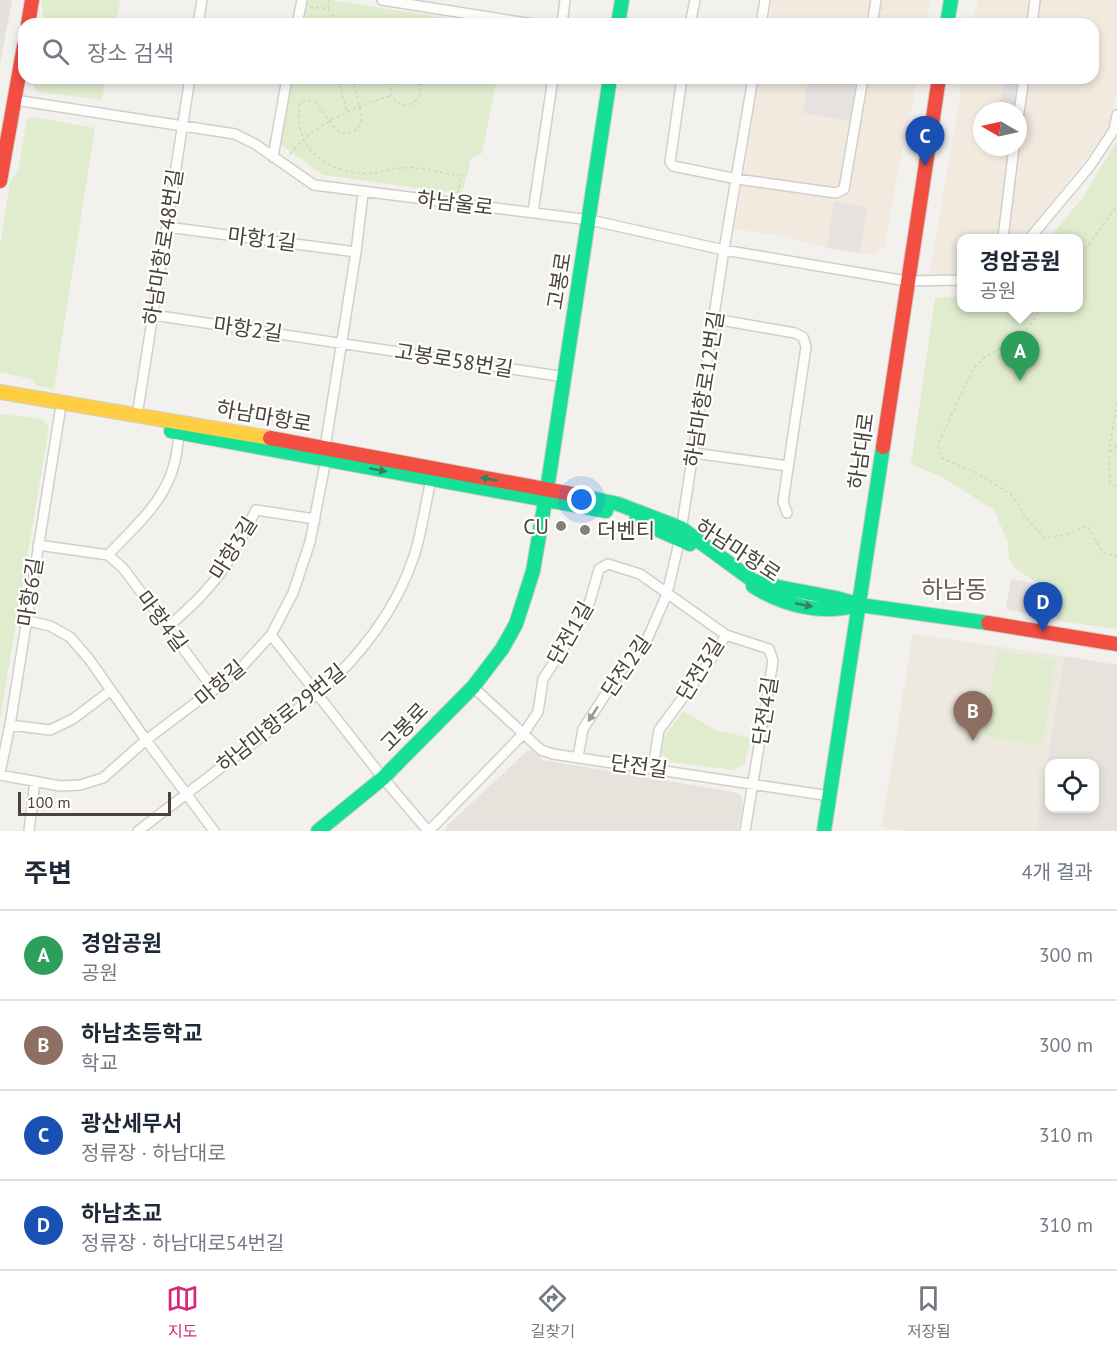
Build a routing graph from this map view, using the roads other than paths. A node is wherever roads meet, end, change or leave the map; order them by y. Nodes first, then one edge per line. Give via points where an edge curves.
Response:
1 (32, 0) edge
2 (202, 0) edge
3 (382, 0) edge
4 (565, 0) edge
5 (622, 0) edge
6 (695, 0) edge
7 (765, 0) edge
8 (876, 0) edge
9 (951, 0) edge
10 (1035, 0) edge
11 (301, 3) edge
12 (29, 18) edge
13 (199, 18) edge
14 (298, 18) edge
15 (495, 18) edge
16 (563, 18) edge
17 (619, 18) edge
18 (691, 18) edge
19 (762, 18) edge
20 (873, 18) edge
21 (948, 18) edge
22 (1033, 18) edge
23 (18, 82) edge
24 (189, 84) edge
25 (286, 84) edge
26 (552, 84) edge
27 (609, 84) edge
28 (681, 84) edge
29 (752, 84) edge
30 (862, 84) edge
31 (938, 84) edge
32 (1023, 84) edge
33 (15, 100) junction
34 (1020, 102) edge
35 (1117, 114) edge
36 (182, 126) junction
37 (1013, 156) edge
38 (273, 157) junction
39 (737, 179) junction
40 (0, 181) edge
41 (363, 193) junction
42 (533, 212) junction
43 (590, 220) junction
44 (167, 227) junction
45 (1003, 234) edge
46 (1033, 234) edge
47 (724, 250) junction
48 (356, 252) junction
49 (957, 280) edge
50 (907, 281) junction
51 (153, 315) junction
52 (715, 319) junction
53 (342, 343) junction
54 (565, 377) junction
55 (0, 392) edge
56 (0, 401) edge
57 (60, 412) junction
58 (137, 416) junction
59 (179, 433) junction
60 (694, 453) junction
61 (325, 454) junction
62 (788, 466) junction
63 (431, 480) junction
64 (546, 496) junction
65 (788, 513) dead end
66 (315, 519) junction
67 (681, 533) junction
68 (38, 545) junction
69 (108, 555) junction
70 (667, 594) junction
71 (860, 605) junction
72 (25, 620) junction
73 (168, 627) junction
74 (271, 635) junction
75 (726, 635) junction
76 (1117, 644) edge
77 (473, 687) junction
78 (214, 690) junction
79 (110, 691) junction
80 (317, 694) junction
81 (9, 725) junction
82 (524, 733) junction
83 (146, 740) junction
84 (578, 757) junction
85 (653, 768) junction
86 (0, 774) edge
87 (383, 778) junction
88 (35, 782) junction
89 (753, 783) junction
90 (187, 795) junction
91 (830, 796) junction
92 (30, 831) edge
93 (138, 831) edge
94 (214, 831) edge
95 (318, 831) edge
96 (428, 831) edge
97 (745, 831) edge
98 (824, 831) edge

1 - 12 street
2 - 13 street
3 - 15 street
4 - 16 street
5 - 17 street
6 - 18 street
7 - 19 street
8 - 20 street
9 - 21 street
10 - 22 street
11 - 14 street
23 - 33 street
24 - 36 street, 하남마항로48번길
25 - 38 street
26 - 42 street
27 - 43 street, 고봉로
28 - 39 street via 670,162
29 - 39 street, 하남마항로12번길
30 - 39 street via 841,192
31 - 50 street, 하남대로
32 - 34 street
33 - 36 street, 하남울로
33 - 40 street
35 - 46 street via 1114,130 1090,166
36 - 38 street, 하남울로 via 235,134
36 - 44 street, 하남마항로48번길
37 - 45 street
38 - 41 street, 하남울로 via 314,185
39 - 47 street, 하남마항로12번길
41 - 42 street, 하남울로
41 - 48 street, 마항길
42 - 43 street, 하남울로
43 - 47 street, 하남울로
43 - 54 street, 고봉로
44 - 48 street, 마항1길
44 - 51 street, 하남마항로48번길
47 - 50 street, 하남울로
47 - 52 street, 하남마항로12번길
48 - 53 street, 마항길
49 - 50 street, 하남울로
50 - 71 street, 하남대로
51 - 53 street, 마항2길
51 - 58 street, 하남마항로48번길
52 - 60 street, 하남마항로12번길
52 - 62 street via 803,337 806,347
53 - 54 street, 고봉로58번길
53 - 61 street, 마항길
54 - 64 street, 고봉로
55 - 58 street, 하남마항로
56 - 57 street, 하남마항로
57 - 59 street, 하남마항로
57 - 68 street, 마항6길
58 - 61 street, 하남마항로
59 - 61 street, 하남마항로
59 - 69 street via 175,464 157,504
60 - 62 street
60 - 67 street, 하남마항로12번길
61 -> 63 street, 하남마항로
64 -> 61 street, 하남마항로
61 - 66 street, 마항길
62 - 65 street via 783,502
63 - 64 street, 하남마항로
63 - 80 street, 하남마항로29번길 via 414,556 397,596 368,641
64 - 67 street, 하남마항로 via 618,504
64 - 77 street, 고봉로 via 533,571 516,624
66 - 73 street, 마항3길 via 256,510 221,572
66 - 74 street, 마항길 via 303,567
67 - 70 street, 단전2길
67 - 71 street, 하남마항로 via 752,580
68 - 69 street
68 - 72 street, 마항6길
69 - 73 street, 마항4길 via 123,568
70 - 75 street, 단전3길
70 - 82 street, 단전1길 via 640,574 608,564 599,568 590,601 543,679 538,712
70 -> 84 street, 단전2길 via 646,642 622,669 584,729
71 - 76 street, 하남마항로
71 - 91 street, 하남대로
72 - 79 street via 50,626 70,637
72 - 81 street, 마항6길
73 - 78 street, 마항4길
74 - 78 street, 마항길
74 - 80 street
75 - 85 street, 단전3길 via 659,730
75 - 89 street, 단전4길 via 769,649 773,661
77 - 82 street, 단전길
77 - 87 street, 고봉로
78 - 83 street, 마항길
79 - 81 street via 73,719 50,730
79 - 83 street
80 - 87 street
80 - 90 street, 하남마항로29번길
81 - 86 street, 마항6길
82 - 84 street, 단전길 via 541,750
82 - 96 street
83 - 88 street, 마항길 via 103,778 80,785
83 - 90 street
84 - 85 street, 단전길
85 - 89 street, 단전길
86 - 88 street, 마항길
87 - 95 street, 고봉로
87 - 96 street
88 - 92 street
89 - 91 street, 단전길
89 - 97 street
90 - 93 street, 하남마항로29번길
90 - 94 street
91 - 98 street, 하남대로

